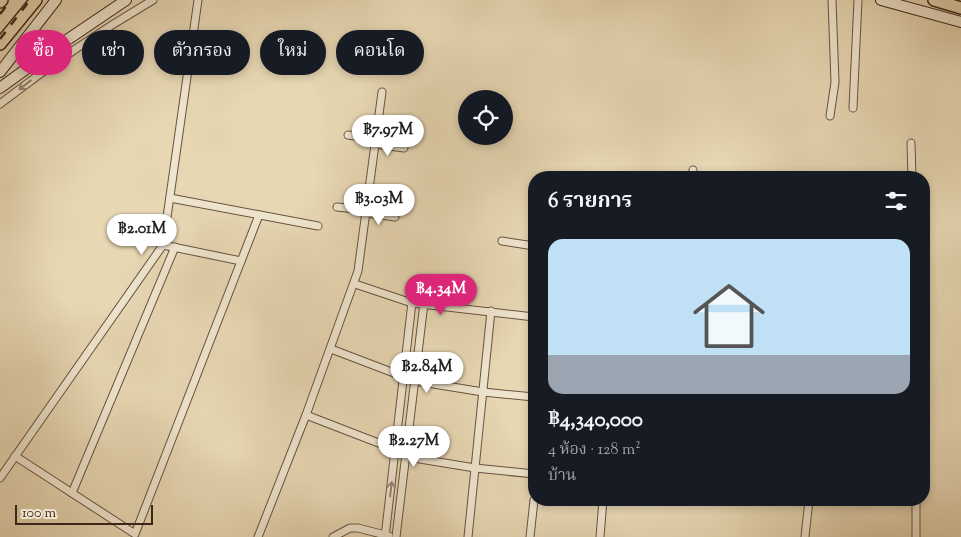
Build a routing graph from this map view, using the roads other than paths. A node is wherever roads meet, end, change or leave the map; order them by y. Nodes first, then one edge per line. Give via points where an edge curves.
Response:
1 (36, 0) edge
2 (56, 0) edge
3 (126, 0) edge
4 (153, 0) edge
5 (198, 0) edge
6 (832, 0) edge
7 (858, 0) edge
8 (881, 0) edge
9 (934, 0) edge
10 (961, 8) edge
11 (961, 22) edge
12 (0, 44) edge
13 (0, 72) edge
14 (0, 88) edge
15 (382, 92) dead end
16 (0, 104) edge
17 (852, 108) dead end
18 (830, 116) dead end
19 (348, 135) dead end
20 (375, 141) junction
21 (911, 143) dead end
22 (404, 148) dead end
23 (912, 171) edge
24 (170, 198) junction
25 (337, 207) dead end
26 (366, 212) junction
27 (259, 215) junction
28 (395, 217) dead end
29 (318, 226) dead end
30 (502, 241) dead end
31 (163, 245) junction
32 (528, 245) edge
33 (175, 247) junction
34 (241, 261) junction
35 (355, 284) junction
36 (412, 303) junction
37 (424, 303) junction
38 (491, 311) junction
39 (528, 316) edge
40 (331, 349) junction
41 (404, 377) junction
42 (415, 381) junction
43 (483, 392) junction
44 (528, 396) edge
45 (306, 415) junction
46 (396, 451) junction
47 (406, 455) junction
48 (15, 456) junction
49 (475, 468) junction
50 (528, 473) edge
51 (0, 478) edge
52 (72, 493) junction
53 (533, 506) edge
54 (603, 506) edge
55 (809, 506) edge
56 (916, 506) edge
57 (385, 536) edge
58 (258, 537) edge
59 (333, 537) edge
60 (396, 537) edge
61 (468, 537) edge
62 (530, 537) edge
63 (600, 537) edge
64 (805, 537) edge
65 (916, 537) edge

1 - 12 main road
2 - 13 main road
3 - 14 main road
4 -> 16 street via 118,20
5 - 24 street
6 - 18 street via 835,82
7 - 17 street
8 - 11 main road
9 - 10 main road
15 - 20 street
19 - 20 street
20 - 22 street
20 - 26 street
21 - 23 street
24 - 27 street
24 - 31 street
25 - 26 street
26 - 28 street
26 - 35 street
27 - 29 street
27 - 34 street
30 - 32 street
31 - 33 street
31 - 48 street
33 - 34 street
33 - 52 street
34 - 52 street via 135,534
35 - 36 street
35 - 40 street
36 - 37 street
36 - 37 street via 415,284 425,287
36 - 41 street
37 - 38 street
37 - 42 street
38 - 39 street
38 - 43 street
40 - 41 street
40 - 45 street
41 - 42 street
41 - 46 street
42 - 43 street
42 - 47 street
43 - 44 street
43 - 49 street
45 - 46 street
45 - 58 street
46 - 47 street
57 -> 46 street
47 - 49 street
47 - 60 street
48 - 51 street
48 - 52 street
49 - 50 street
49 - 61 street
53 - 62 street
54 - 63 street
55 - 64 street
56 - 65 street
57 - 59 street via 350,528
57 - 60 street

